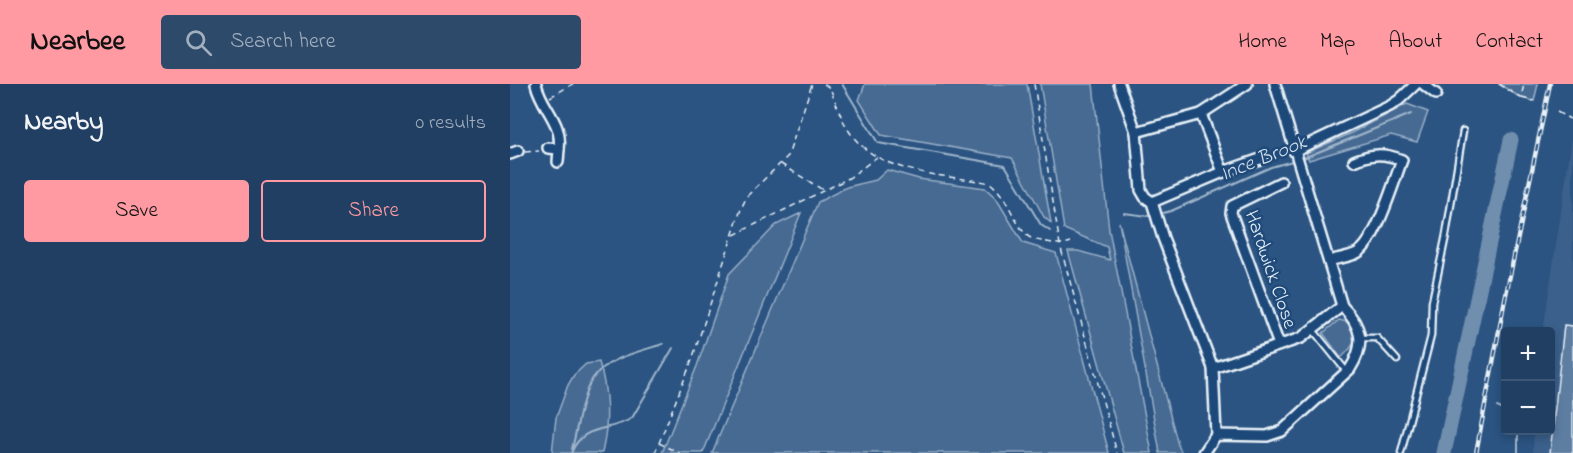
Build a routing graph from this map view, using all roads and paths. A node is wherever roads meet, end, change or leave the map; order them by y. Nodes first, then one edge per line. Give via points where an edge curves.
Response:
1 (536, 84) edge
2 (573, 84) edge
3 (812, 84) edge
4 (824, 84) edge
5 (1034, 84) edge
6 (1247, 84) edge
7 (1275, 84) edge
8 (1416, 84) edge
9 (1423, 84) edge
10 (1499, 84) edge
11 (1524, 84) edge
12 (1120, 88) edge
13 (1436, 94) dead end
14 (1521, 98) junction
15 (542, 101) junction
16 (1534, 101) dead end
17 (1557, 112) dead end
18 (1201, 114) junction
19 (1570, 119) dead end
20 (1463, 131) dead end
21 (1136, 132) junction
22 (548, 148) joint
23 (559, 148) junction
24 (514, 153) edge
25 (1295, 153) junction
26 (877, 157) junction
27 (1263, 158) dead end
28 (1354, 161) dead end
29 (558, 162) dead end
30 (781, 163) junction
31 (1223, 172) junction
32 (1281, 182) dead end
33 (825, 191) junction
34 (1153, 203) junction
35 (733, 236) junction
36 (1071, 242) dead end
37 (1060, 245) junction
38 (1329, 261) junction
39 (1342, 306) junction
40 (1313, 330) junction
41 (1360, 338) junction
42 (1279, 345) junction
43 (1397, 360) dead end
44 (1213, 368) junction
45 (1347, 372) junction
46 (1216, 435) junction
47 (659, 442) junction
48 (655, 453) edge
49 (680, 453) edge
50 (1117, 453) edge
51 (1204, 453) edge
52 (1401, 453) edge

1 - 15 street
2 - 15 path
3 - 30 path via 791,148
4 - 26 path via 830,88 848,130
5 - 37 path
6 - 18 street
7 - 25 street
8 - 25 street via 1390,106
9 - 13 street
10 - 14 path
11 - 14 path
12 - 21 street
14 - 16 path
15 - 23 street via 558,126
17 - 19 path
18 - 21 street
18 - 31 street
20 - 52 lane via 1432,302 1431,336
21 - 34 street via 1141,190
22 - 23 street
22 - 24 path
23 - 29 street
25 - 38 street
26 - 33 path
26 - 37 path via 922,172 990,183 1006,199 1030,238
27 - 31 street
28 - 38 street via 1380,153 1402,160 1368,242 1358,252
30 - 33 path
30 - 35 path via 747,196
31 - 34 street
32 - 42 street, Hardwick Close via 1232,206 1231,213
33 - 35 path
34 - 44 street
35 - 47 path via 692,360
36 - 37 path
37 - 50 path
38 - 39 street
39 - 40 street
39 - 41 street via 1352,316
40 - 42 street
40 - 45 lane
41 - 43 lane via 1377,338
41 - 45 street via 1357,358
42 - 44 street
44 - 46 street
45 - 46 street via 1282,431 1268,436
46 - 51 street
47 - 48 path
47 - 49 path

